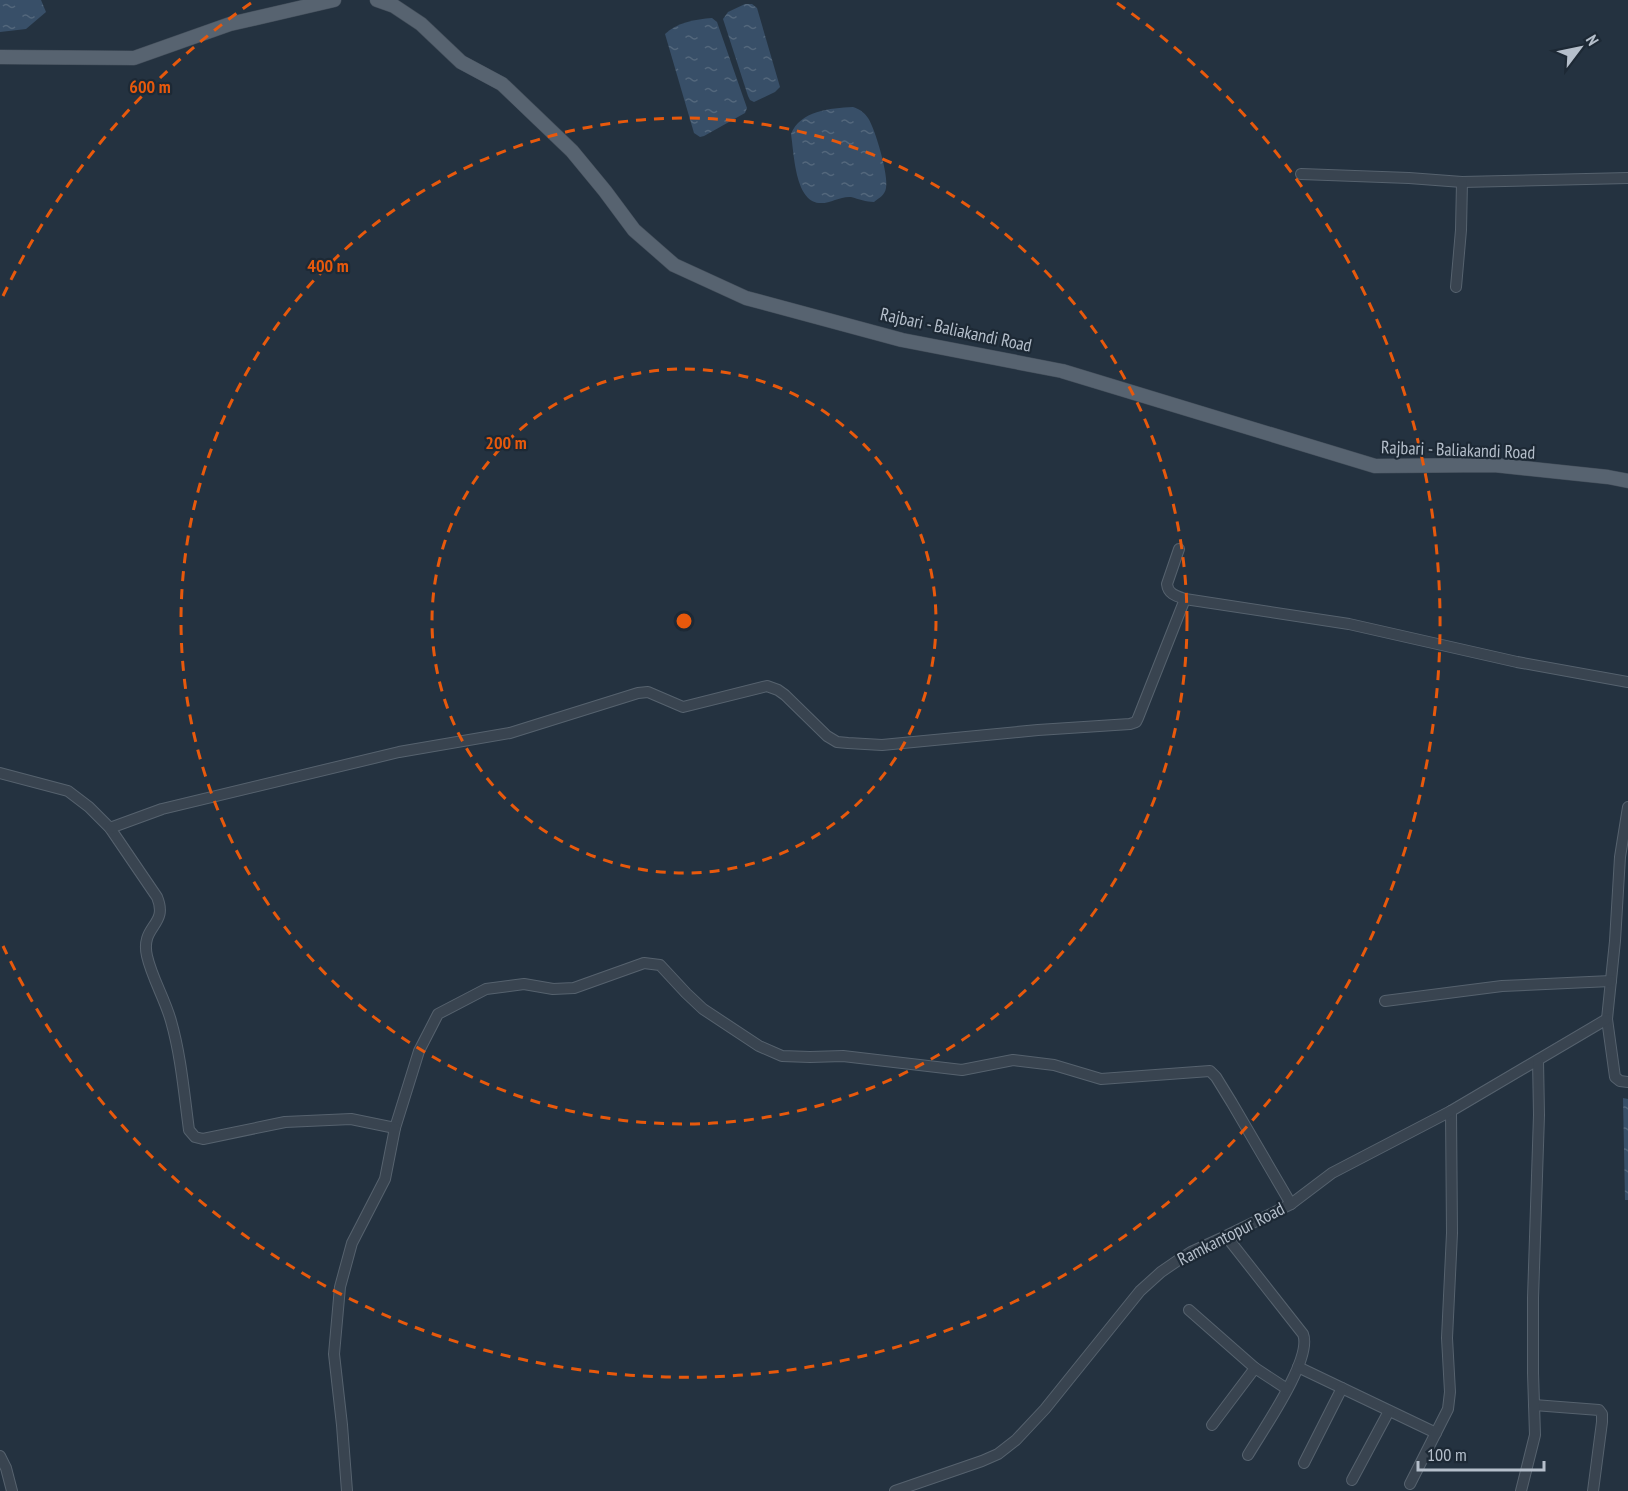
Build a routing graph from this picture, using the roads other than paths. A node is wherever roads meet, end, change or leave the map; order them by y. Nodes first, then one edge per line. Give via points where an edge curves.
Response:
1 (334, 0) edge
2 (377, 0) edge
3 (0, 57) edge
4 (1301, 174) dead end
5 (1628, 178) edge
6 (1462, 182) junction
7 (1456, 287) dead end
8 (1628, 482) edge
9 (1179, 549) dead end
10 (1185, 599) junction
11 (1628, 682) edge
12 (0, 773) edge
13 (1628, 807) edge
14 (110, 828) junction
15 (1611, 981) junction
16 (1385, 1001) dead end
17 (1607, 1019) junction
18 (1538, 1060) junction
19 (1628, 1082) edge
20 (1451, 1112) junction
21 (395, 1128) junction
22 (1291, 1204) junction
23 (1226, 1236) junction
24 (1190, 1310) dead end
25 (1299, 1366) junction
26 (1255, 1368) junction
27 (1342, 1388) junction
28 (1287, 1389) junction
29 (1534, 1405) junction
30 (1389, 1411) junction
31 (1212, 1425) dead end
32 (1436, 1433) junction
33 (1248, 1455) dead end
34 (0, 1456) edge
35 (1304, 1463) dead end
36 (1352, 1480) dead end
37 (1410, 1484) dead end
38 (12, 1491) edge
39 (347, 1491) edge
40 (895, 1491) edge
41 (1521, 1491) edge
42 (1593, 1491) edge

1 - 3 main road via 230,24 134,58
2 - 8 main road, Rajbari - Baliakandi Road via 421,24 461,62 502,84 572,151 634,230 674,265 746,298 902,340 1062,371 1375,466 1494,465
4 - 6 street
5 - 6 street
6 - 7 street
9 - 10 street via 1167,589
10 - 11 street via 1349,624 1516,662
10 - 14 street via 1138,718 1130,724 882,745 848,743 827,736 785,695 767,686 683,707 648,692 638,693 510,733 399,753 162,808
12 - 14 street via 68,791
13 - 15 street via 1620,856
14 - 21 street via 160,904 160,917 147,934 147,957 171,1020 189,1130 195,1137 203,1139 285,1122 351,1119
15 - 16 street via 1502,986
15 - 17 street
17 - 18 street, Ramkantopur Road
17 - 19 street via 1615,1077
18 - 20 street, Ramkantopur Road
18 - 29 street
20 - 22 street, Ramkantopur Road via 1332,1173
20 - 32 street via 1450,1392 1448,1410
21 - 22 street via 419,1051 438,1014 486,989 524,984 574,988 651,963 660,965 703,1009 759,1046 782,1056 843,1056 962,1070 1013,1060 1054,1065 1101,1079 1210,1071
21 - 39 street via 385,1179 352,1243 340,1287 334,1354
22 - 23 street, Ramkantopur Road
23 - 25 street via 1303,1334 1306,1340
23 - 40 street, Ramkantopur Road via 1180,1259 1140,1291 1045,1409 998,1454
24 - 26 street
25 - 27 street
25 - 28 street
26 - 28 street
26 - 31 street
27 - 30 street
27 - 35 street
28 - 33 street
29 - 41 street via 1535,1435
29 - 42 street via 1599,1410 1602,1414
30 - 32 street
30 - 36 street
32 - 37 street
34 - 38 street

